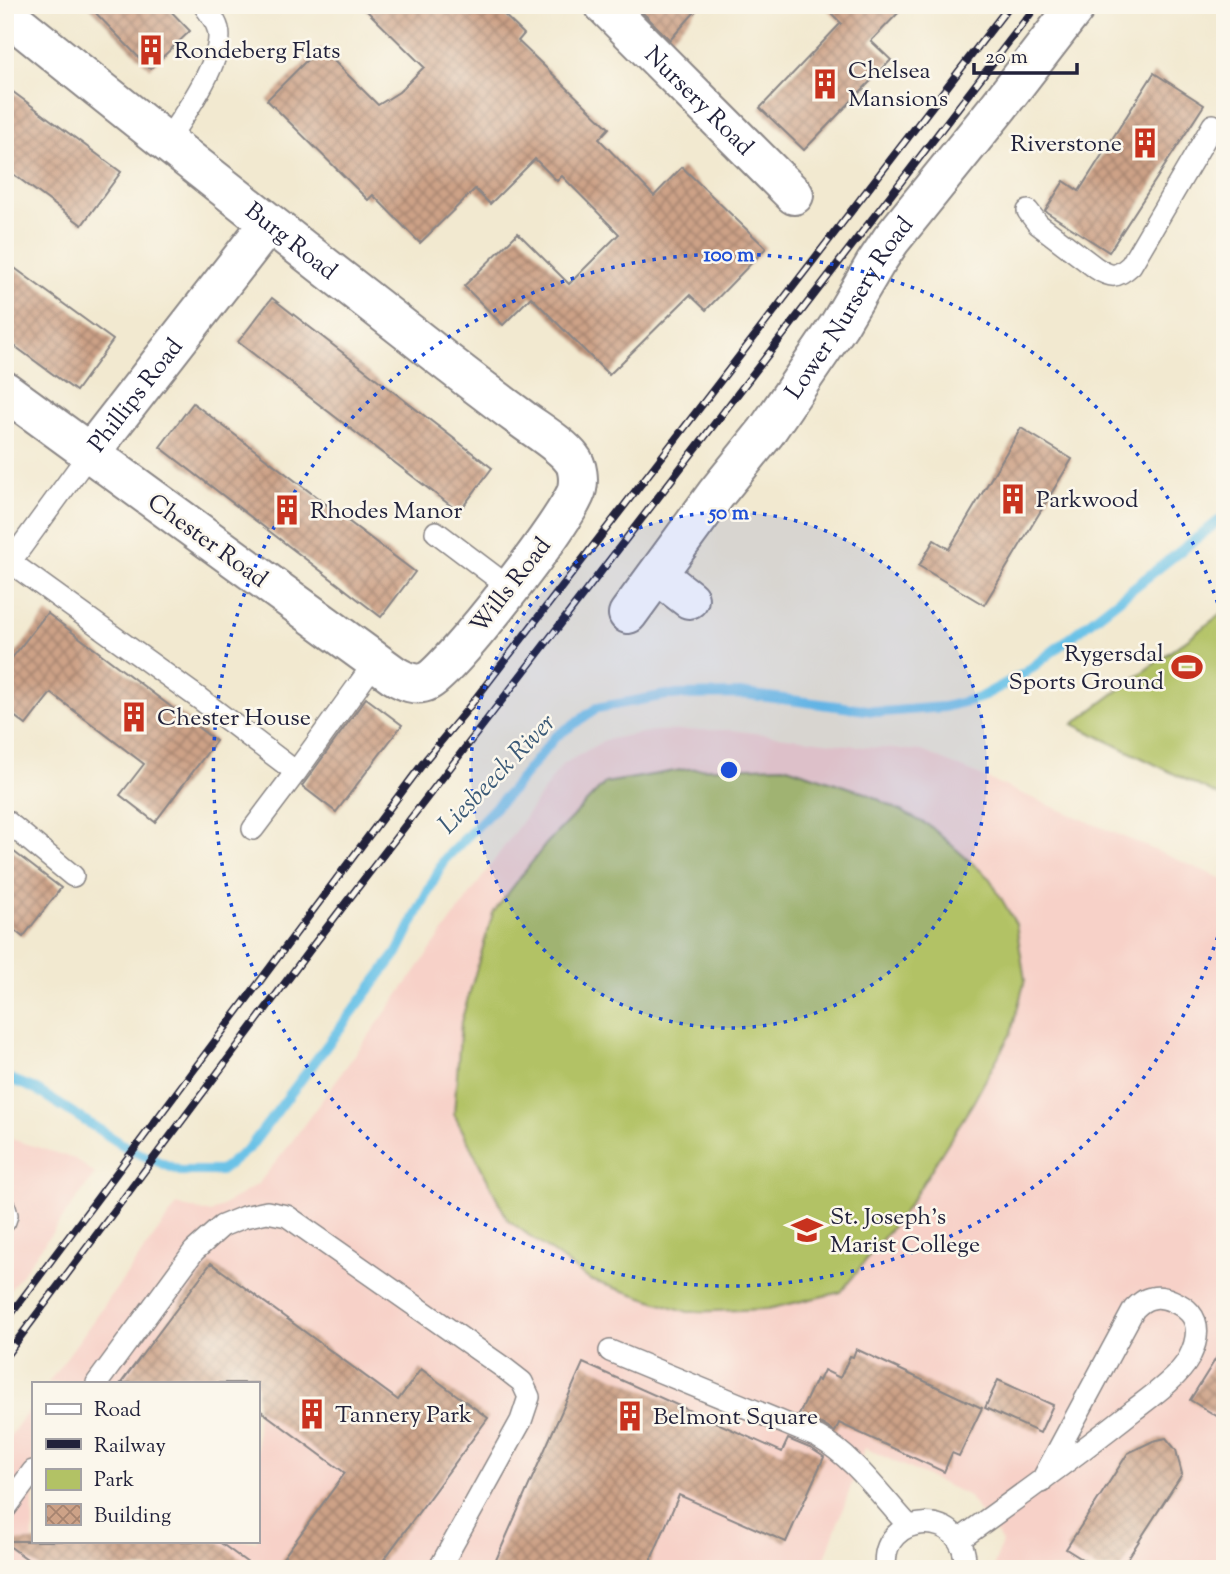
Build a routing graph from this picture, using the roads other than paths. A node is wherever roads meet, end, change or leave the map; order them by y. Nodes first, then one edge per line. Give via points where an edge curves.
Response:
1 (204, 5) edge
2 (604, 5) edge
3 (1077, 5) edge
4 (5, 13) edge
5 (1213, 125) dead end
6 (166, 142) junction
7 (794, 195) dead end
8 (1028, 211) dead end
9 (269, 223) junction
10 (5, 391) edge
11 (89, 454) junction
12 (576, 466) joint
13 (436, 532) dead end
14 (8, 565) edge
15 (658, 575) junction
16 (510, 588) junction
17 (689, 599) dead end
18 (628, 614) dead end
19 (376, 661) junction
20 (413, 684) joint
21 (296, 772) junction
22 (5, 820) edge
23 (253, 829) dead end
24 (73, 876) dead end
25 (5, 1209) edge
26 (5, 1222) edge
27 (610, 1351) dead end
28 (98, 1382) edge
29 (32, 1472) edge
30 (1041, 1482) junction
31 (5, 1509) edge
32 (908, 1525) junction
33 (959, 1540) junction
34 (971, 1568) edge
35 (439, 1569) edge
36 (886, 1569) edge

1 - 6 lane via 218,30 215,57
2 - 7 street, Nursery Road
3 - 15 street, Lower Nursery Road via 891,240 766,432
4 - 6 street, Burg Road
5 - 8 lane via 1131,265 1119,275 1096,268
6 - 9 street, Burg Road
9 - 11 street, Phillips Road
9 - 12 street, Burg Road via 564,451
10 - 11 street, Chester Road
11 - 14 lane, Phillips Road
11 - 19 street, Chester Road
12 - 16 street, Wills Road via 577,491
13 - 16 lane
14 - 21 lane
15 - 17 street
15 - 18 street, Lower Nursery Road
16 - 20 street, Wills Road via 438,674
19 - 20 street, Chester Road
19 - 21 lane
21 - 23 lane
22 - 24 lane
25 - 26 lane
27 - 32 lane via 833,1445
28 - 35 lane via 194,1251 222,1226 267,1212 287,1216 504,1368 526,1390 529,1397 521,1421
29 - 31 lane
30 - 30 lane via 1134,1309 1159,1297 1184,1308 1197,1327 1188,1359 1167,1383
30 - 33 lane
32 - 33 lane via 937,1524
32 - 36 lane via 887,1548
33 - 34 lane

